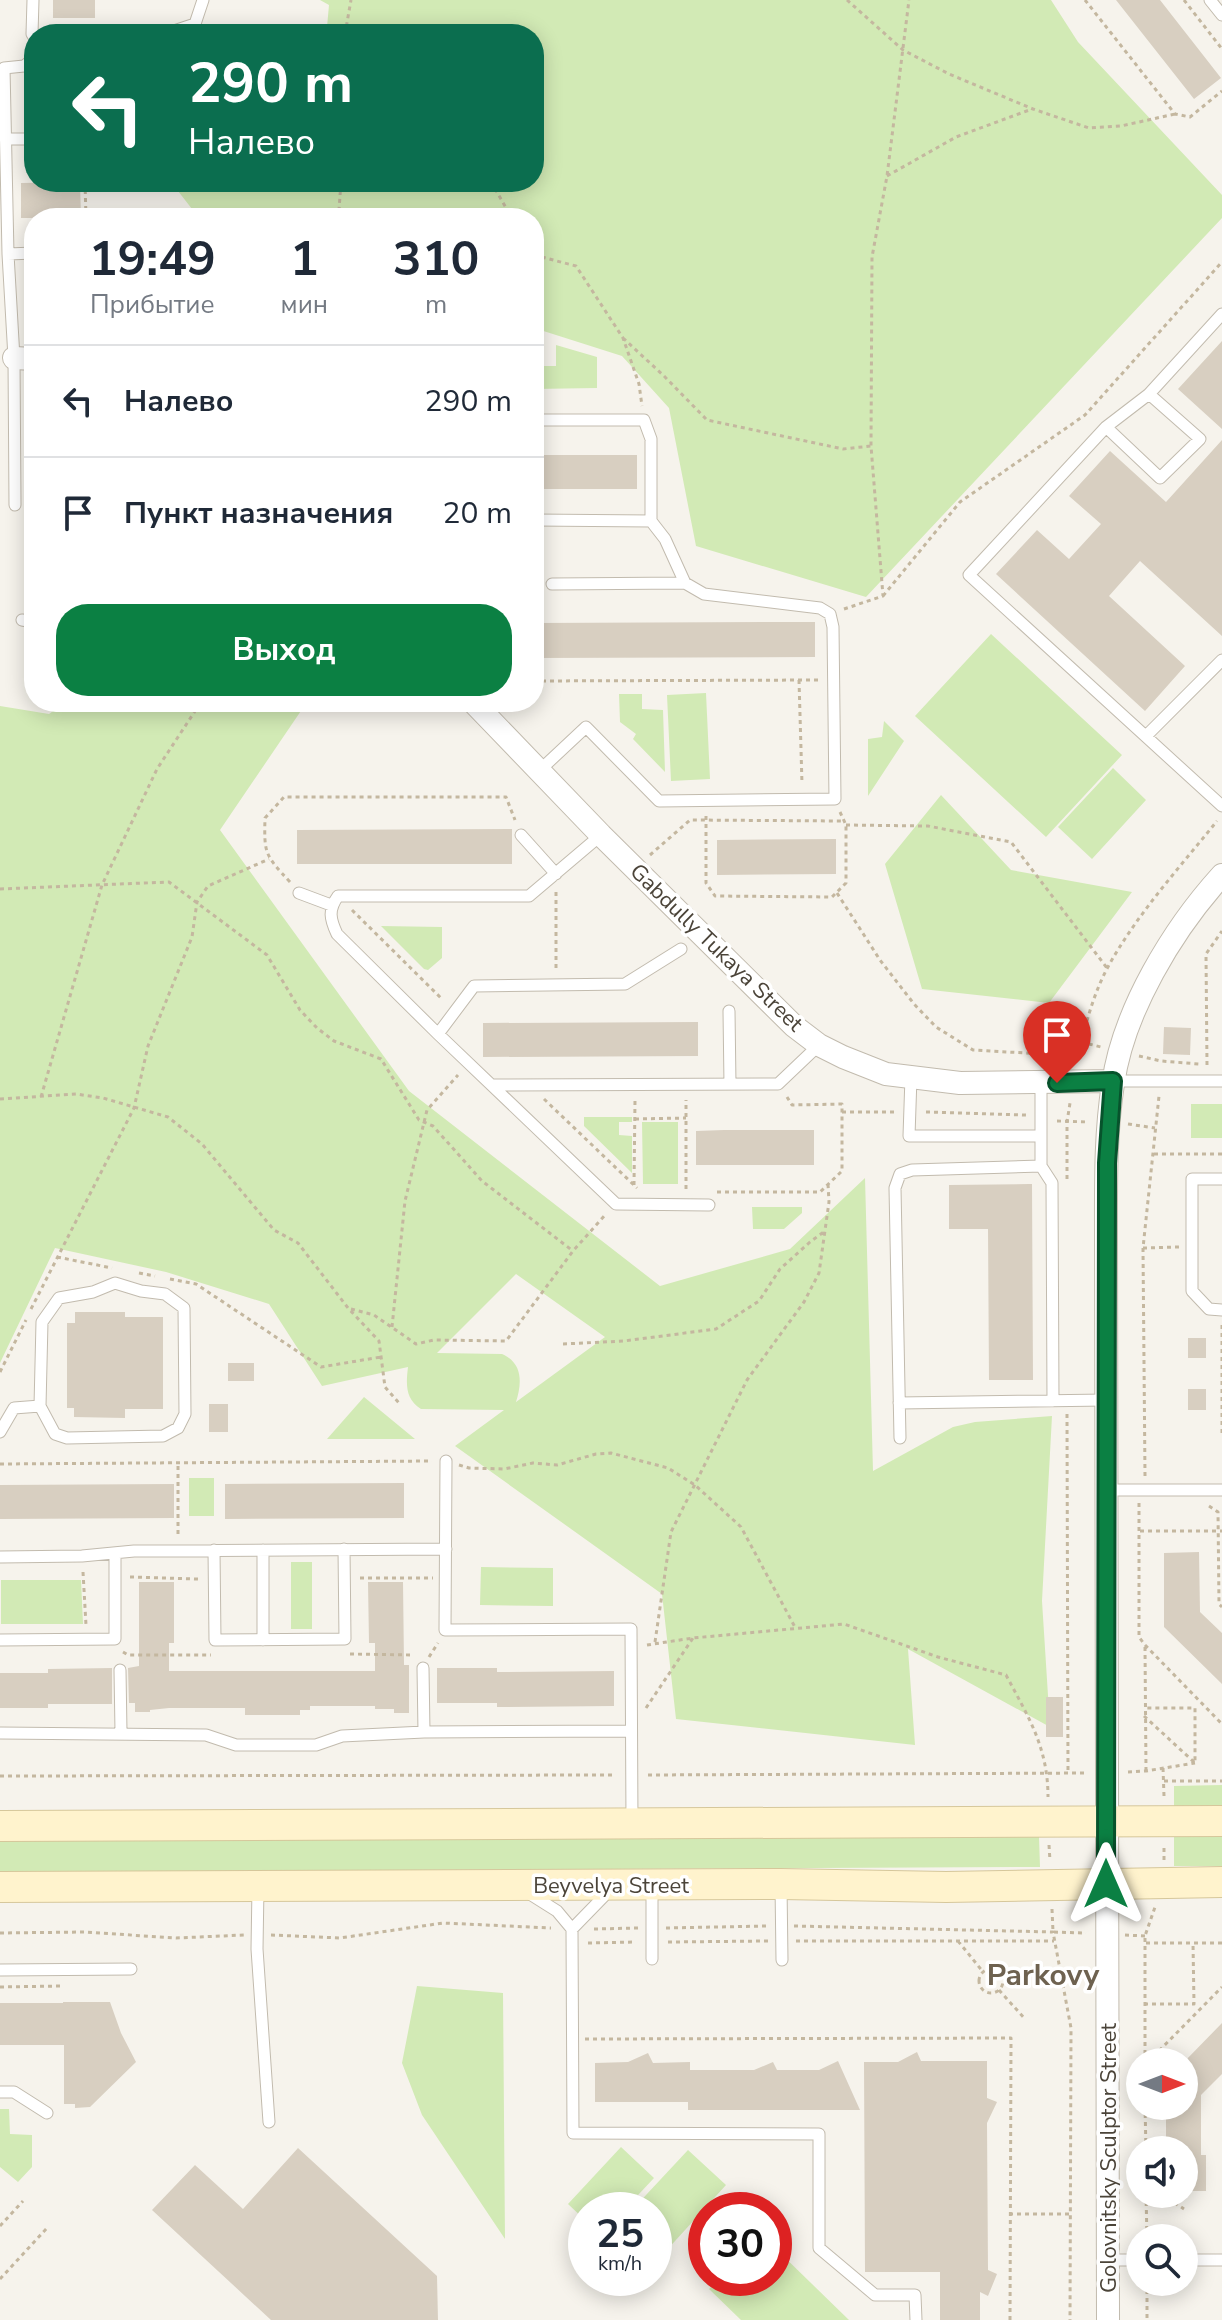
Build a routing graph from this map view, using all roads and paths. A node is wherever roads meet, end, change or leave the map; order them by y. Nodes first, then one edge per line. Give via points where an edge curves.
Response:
1 (33, 0) edge
2 (203, 0) edge
3 (351, 0) edge
4 (847, 0) edge
5 (909, 0) edge
6 (1085, 0) edge
7 (1184, 0) edge
8 (1210, 0) edge
9 (1222, 15) edge
10 (32, 24) edge
11 (195, 24) edge
12 (347, 24) edge
13 (1222, 49) edge
14 (903, 50) junction
15 (24, 66) edge
16 (1222, 91) edge
17 (1033, 109) junction
18 (1175, 114) junction
19 (5, 139) junction
20 (24, 139) edge
21 (887, 176) junction
22 (24, 253) edge
23 (8, 254) junction
24 (544, 258) edge
25 (1222, 262) edge
26 (1222, 314) edge
27 (623, 338) junction
28 (16, 360) edge
29 (1149, 394) junction
30 (544, 420) edge
31 (644, 420) junction
32 (1106, 427) junction
33 (871, 446) junction
34 (15, 505) dead end
35 (544, 520) edge
36 (651, 521) junction
37 (685, 583) junction
38 (552, 584) dead end
39 (883, 596) junction
40 (830, 614) junction
41 (1222, 660) edge
42 (799, 680) junction
43 (834, 680) junction
44 (544, 681) edge
45 (194, 712) edge
46 (483, 712) edge
47 (1147, 735) junction
48 (539, 771) junction
49 (802, 799) junction
50 (835, 799) junction
51 (706, 800) junction
52 (1222, 806) edge
53 (706, 820) junction
54 (845, 823) junction
55 (521, 835) joint
56 (601, 835) junction
57 (269, 859) junction
58 (635, 867) junction
59 (556, 874) junction
60 (1222, 875) edge
61 (102, 885) junction
62 (0, 889) edge
63 (299, 893) joint
64 (837, 893) junction
65 (335, 901) junction
66 (197, 902) junction
67 (1222, 931) edge
68 (681, 949) dead end
69 (1107, 969) dead end
70 (556, 985) junction
71 (729, 1011) dead end
72 (455, 1012) junction
73 (438, 1034) junction
74 (1081, 1042) dead end
75 (819, 1045) junction
76 (1121, 1052) junction
77 (1079, 1056) dead end
78 (1161, 1061) junction
79 (468, 1063) junction
80 (1207, 1065) junction
81 (911, 1077) junction
82 (1113, 1081) junction
83 (1161, 1081) junction
84 (1207, 1081) junction
85 (1222, 1081) edge
86 (1041, 1083) junction
87 (686, 1084) junction
88 (730, 1084) junction
89 (778, 1084) junction
90 (493, 1085) junction
91 (530, 1085) junction
92 (635, 1085) junction
93 (41, 1097) junction
94 (0, 1099) edge
95 (134, 1108) junction
96 (842, 1112) junction
97 (910, 1112) junction
98 (1040, 1115) junction
99 (686, 1118) junction
100 (635, 1119) junction
101 (424, 1122) junction
102 (1109, 1122) junction
103 (1155, 1128) junction
104 (1040, 1136) junction
105 (1153, 1154) junction
106 (1222, 1154) edge
107 (1041, 1166) junction
108 (1222, 1179) edge
109 (828, 1184) junction
110 (634, 1186) junction
111 (616, 1204) junction
112 (653, 1204) junction
113 (686, 1204) junction
114 (709, 1205) joint
115 (825, 1231) junction
116 (1192, 1246) junction
117 (1143, 1248) junction
118 (573, 1251) junction
119 (57, 1257) junction
120 (118, 1269) dead end
121 (134, 1272) dead end
122 (348, 1308) junction
123 (1222, 1310) edge
124 (392, 1327) junction
125 (563, 1344) dead end
126 (381, 1357) junction
127 (0, 1372) edge
128 (1106, 1400) junction
129 (1053, 1401) junction
130 (399, 1403) dead end
131 (899, 1403) junction
132 (40, 1406) junction
133 (0, 1432) edge
134 (1222, 1435) edge
135 (900, 1438) dead end
136 (446, 1461) junction
137 (178, 1462) junction
138 (0, 1464) edge
139 (695, 1485) junction
140 (1106, 1490) junction
141 (1222, 1490) edge
142 (1141, 1492) junction
143 (1204, 1502) dead end
144 (1140, 1531) junction
145 (1220, 1531) edge
146 (344, 1549) junction
147 (446, 1549) junction
148 (177, 1550) junction
149 (214, 1550) junction
150 (263, 1550) junction
151 (115, 1554) junction
152 (82, 1556) junction
153 (0, 1557) edge
154 (114, 1577) junction
155 (344, 1578) junction
156 (445, 1578) junction
157 (214, 1579) junction
158 (1222, 1607) edge
159 (796, 1629) junction
160 (445, 1630) junction
161 (693, 1638) junction
162 (86, 1639) junction
163 (0, 1640) edge
164 (263, 1640) junction
165 (654, 1644) junction
166 (1145, 1645) junction
167 (631, 1646) junction
168 (423, 1668) joint
169 (120, 1670) dead end
170 (1145, 1708) junction
171 (1144, 1716) junction
172 (1222, 1724) edge
173 (631, 1731) junction
174 (121, 1732) junction
175 (424, 1732) junction
176 (0, 1733) edge
177 (1195, 1763) junction
178 (1163, 1768) junction
179 (1146, 1771) junction
180 (1048, 1773) junction
181 (1106, 1773) junction
182 (632, 1775) junction
183 (0, 1776) edge
184 (1048, 1781) dead end
185 (1164, 1781) junction
186 (1222, 1781) edge
187 (1165, 1821) junction
188 (1222, 1821) edge
189 (1106, 1822) junction
190 (632, 1824) junction
191 (0, 1826) edge
192 (1164, 1882) junction
193 (1222, 1882) edge
194 (652, 1884) junction
195 (781, 1884) junction
196 (1106, 1884) junction
197 (513, 1885) junction
198 (617, 1885) junction
199 (258, 1886) junction
200 (0, 1887) edge
201 (782, 1926) junction
202 (652, 1928) junction
203 (572, 1929) junction
204 (0, 1933) edge
205 (258, 1935) junction
206 (782, 1941) junction
207 (958, 1941) junction
208 (1054, 1941) junction
209 (652, 1942) junction
210 (572, 1943) junction
211 (1145, 1943) junction
212 (1193, 1943) junction
213 (1222, 1943) edge
214 (652, 1959) dead end
215 (782, 1960) dead end
216 (131, 1969) dead end
217 (0, 1970) edge
218 (984, 1973) junction
219 (60, 1986) dead end
220 (0, 1987) edge
221 (1222, 1987) edge
222 (999, 1990) junction
223 (1144, 2004) junction
224 (1194, 2004) junction
225 (1196, 2013) junction
226 (1025, 2019) dead end
227 (572, 2039) junction
228 (1146, 2048) edge
229 (1160, 2048) edge
230 (0, 2092) edge
231 (47, 2113) dead end
232 (269, 2122) dead end
233 (23, 2201) dead end
234 (1009, 2214) junction
235 (1070, 2214) junction
236 (0, 2226) edge
237 (47, 2228) dead end
238 (1108, 2260) junction
239 (1126, 2260) edge
240 (1198, 2260) edge
241 (1222, 2260) edge
242 (0, 2279) edge
243 (1147, 2296) edge
244 (916, 2320) edge
245 (1010, 2320) edge
246 (1070, 2320) edge
247 (1108, 2320) edge
248 (1147, 2320) edge

1 - 10 lane
2 - 11 lane
3 - 12 path
4 - 14 path
5 - 14 path
6 - 18 path
7 - 13 path
8 - 9 lane
14 - 17 path
14 - 21 path
15 - 19 lane via 4,68
16 - 18 path via 1190,117
17 - 18 path via 1089,128
17 - 21 path via 956,137
19 - 20 lane
19 - 23 lane
21 - 33 path via 872,257
22 - 23 lane
23 - 28 lane
24 - 27 path via 576,266
25 - 39 path via 1085,415 960,502
26 - 29 lane
27 - 31 path via 639,384
27 - 33 path via 707,420 843,449
28 - 34 lane
29 - 32 lane
29 - 32 lane via 1200,439 1160,478
30 - 31 lane
31 - 36 lane via 651,439
32 - 47 lane via 969,575
33 - 39 path
35 - 36 lane
36 - 37 lane
37 - 38 lane
37 - 40 lane via 704,594 820,608
39 - 40 path
40 - 43 lane
41 - 47 lane
42 - 43 path
42 - 44 path
42 - 49 path
43 - 50 lane
45 - 61 path via 157,769
46 - 48 street, Gabdully Tukaya Street
47 - 52 lane
48 - 51 lane via 586,727 659,801
48 - 56 street, Gabdully Tukaya Street
49 - 50 lane
49 - 51 lane
50 - 54 path
51 - 53 path
53 - 54 path
53 - 58 path via 690,820
53 - 64 path via 706,883 715,896
54 - 64 path via 846,883
54 - 69 path via 928,826 1011,842
55 - 57 path via 506,797 284,797 265,818
55 - 59 lane
56 - 58 street, Gabdully Tukaya Street
56 - 59 lane
57 - 63 path
57 - 66 path via 208,886
58 - 75 street, Gabdully Tukaya Street
59 - 65 lane via 529,896
59 - 70 path
60 - 76 street, Golovnitsky Sculptor Street via 1186,920 1141,993
61 - 62 path
61 - 66 path via 169,882
61 - 93 path
63 - 65 lane
64 - 77 path via 880,960 936,1027 973,1050
65 - 72 path
65 - 73 lane via 330,917 337,934
66 - 95 path via 192,937 148,1046
66 - 101 path via 267,955 317,1028 334,1041 381,1059
67 - 80 path via 1206,954
68 - 70 lane via 625,984
70 - 72 lane via 474,986
71 - 88 lane
72 - 73 lane
73 - 79 lane
74 - 76 path
75 - 81 street, Gabdully Tukaya Street via 886,1074
75 - 89 lane
76 - 78 path
76 - 82 street, Golovnitsky Sculptor Street
78 - 80 path
78 - 83 path
79 - 90 lane
79 - 101 path via 427,1110
80 - 84 path
81 - 86 street, Gabdully Tukaya Street
81 - 97 lane
82 - 83 lane
82 - 86 street, Gabdully Tukaya Street
82 - 102 street, Golovnitsky Sculptor Street
83 - 84 lane
83 - 103 path
84 - 85 lane
86 - 98 lane
87 - 88 lane
87 - 92 lane
87 - 99 path
88 - 89 lane
89 - 96 path via 792,1105 842,1104
90 - 91 lane
90 - 111 lane
91 - 92 lane
91 - 110 path
92 - 100 path
93 - 94 path
93 - 95 path via 76,1094
95 - 119 path
95 - 122 path via 168,1117 202,1144 274,1230 298,1243
96 - 97 path
96 - 109 path via 842,1171
97 - 98 path
97 - 104 lane via 909,1136
98 - 102 path via 1052,1121
98 - 104 lane
99 - 100 path
99 - 113 path
100 - 110 path
101 - 118 path via 482,1181
101 - 124 path via 405,1201
102 - 103 path
102 - 128 street, Golovnitsky Sculptor Street
103 - 105 path
104 - 107 lane
105 - 106 path
105 - 117 path
107 - 129 lane via 1052,1183
107 - 131 lane via 900,1174 895,1188
108 - 116 lane via 1192,1179
109 - 114 path via 820,1192 716,1192
109 - 115 path
110 - 112 path
111 - 112 lane
111 - 118 path
112 - 113 lane
113 - 114 lane
115 - 125 path via 780,1269 759,1301 716,1329
115 - 139 path via 819,1273 747,1380
116 - 117 path
116 - 123 lane via 1192,1291 1209,1309
117 - 142 path
118 - 124 path via 506,1341 416,1344
119 - 120 path
119 - 127 path
121 - 126 path via 196,1284 321,1367
122 - 124 path
122 - 126 path via 379,1341
123 - 134 path
126 - 130 path via 385,1387
128 - 129 lane
128 - 140 street, Golovnitsky Sculptor Street
129 - 131 lane
131 - 135 lane
132 - 132 lane via 42,1322 59,1298 115,1283 165,1294 184,1308 185,1414 178,1428 163,1436 67,1438 55,1434
132 - 133 lane via 14,1408
136 - 137 path
136 - 139 path via 504,1469 611,1453 668,1468
136 - 147 lane
137 - 138 path
137 - 148 path
139 - 159 path via 741,1527
139 - 165 path via 671,1532
140 - 142 lane
140 - 181 street, Golovnitsky Sculptor Street
141 - 142 lane
142 - 144 path
143 - 145 path via 1218,1512
144 - 145 path
144 - 166 path via 1139,1637
145 - 158 path
146 - 147 lane
146 - 150 lane
146 - 155 lane
147 - 156 lane
148 - 149 lane
148 - 151 lane
149 - 150 lane
149 - 157 lane
150 - 164 lane
151 - 152 lane
151 - 154 lane
152 - 153 lane
152 - 162 path
154 - 157 path
154 - 162 lane via 115,1639
155 - 156 path
155 - 164 lane via 345,1639
156 - 160 lane
157 - 164 lane via 215,1640
159 - 161 path
159 - 180 path via 844,1624 1006,1675 1037,1731
160 - 167 lane via 631,1629
160 - 168 path
161 - 165 path
161 - 173 path
162 - 163 lane
165 - 167 path
166 - 170 path
166 - 172 path
167 - 173 lane
168 - 175 lane
169 - 174 lane
170 - 171 path
170 - 177 path via 1195,1708
171 - 177 path
171 - 179 path
173 - 175 lane
173 - 182 lane
174 - 175 lane via 206,1735 236,1745 316,1745 342,1736
174 - 176 lane
177 - 178 path
178 - 179 path
178 - 185 path
179 - 181 path
180 - 181 path
180 - 182 path
180 - 184 path
181 - 189 street, Golovnitsky Sculptor Street
182 - 183 path
182 - 190 lane
185 - 186 path
185 - 187 path
187 - 188 main road
187 - 189 main road
187 - 192 path
189 - 190 main road
189 - 196 street, Golovnitsky Sculptor Street
190 - 191 main road
192 - 193 main road, Beyvelya Street
192 - 196 main road, Beyvelya Street
192 - 211 path
194 - 195 main road, Beyvelya Street
194 - 198 main road, Beyvelya Street
194 - 202 lane
195 - 196 main road, Beyvelya Street
195 - 201 lane
196 - 238 street, Golovnitsky Sculptor Street
197 - 198 main road, Beyvelya Street
197 - 199 main road, Beyvelya Street
197 - 203 lane via 557,1911
198 - 203 lane
199 - 200 main road, Beyvelya Street
199 - 205 lane
201 - 202 path
201 - 206 lane
201 - 208 path via 1053,1932
202 - 203 path
202 - 209 lane
203 - 205 path via 443,1923 340,1938
203 - 210 lane
204 - 205 path
205 - 232 lane
206 - 207 path
206 - 209 path
206 - 215 lane
207 - 208 path
207 - 218 path
208 - 235 path via 1071,2028
209 - 210 path
209 - 214 lane
210 - 227 lane
211 - 212 path
211 - 223 path
212 - 213 path
212 - 224 path
216 - 217 lane
218 - 222 path via 982,1989
218 - 222 path via 1001,1973
219 - 220 path
221 - 225 path
222 - 226 path
223 - 224 path
223 - 228 path
224 - 225 path
225 - 229 path
227 - 234 path via 1011,2038
227 - 244 lane via 573,2133 819,2134 819,2248 875,2295 915,2295
230 - 231 lane via 14,2092
233 - 236 path
234 - 235 path
234 - 245 path
235 - 246 path
237 - 242 path
238 - 239 lane
238 - 247 street, Golovnitsky Sculptor Street
240 - 241 lane
243 - 248 path

